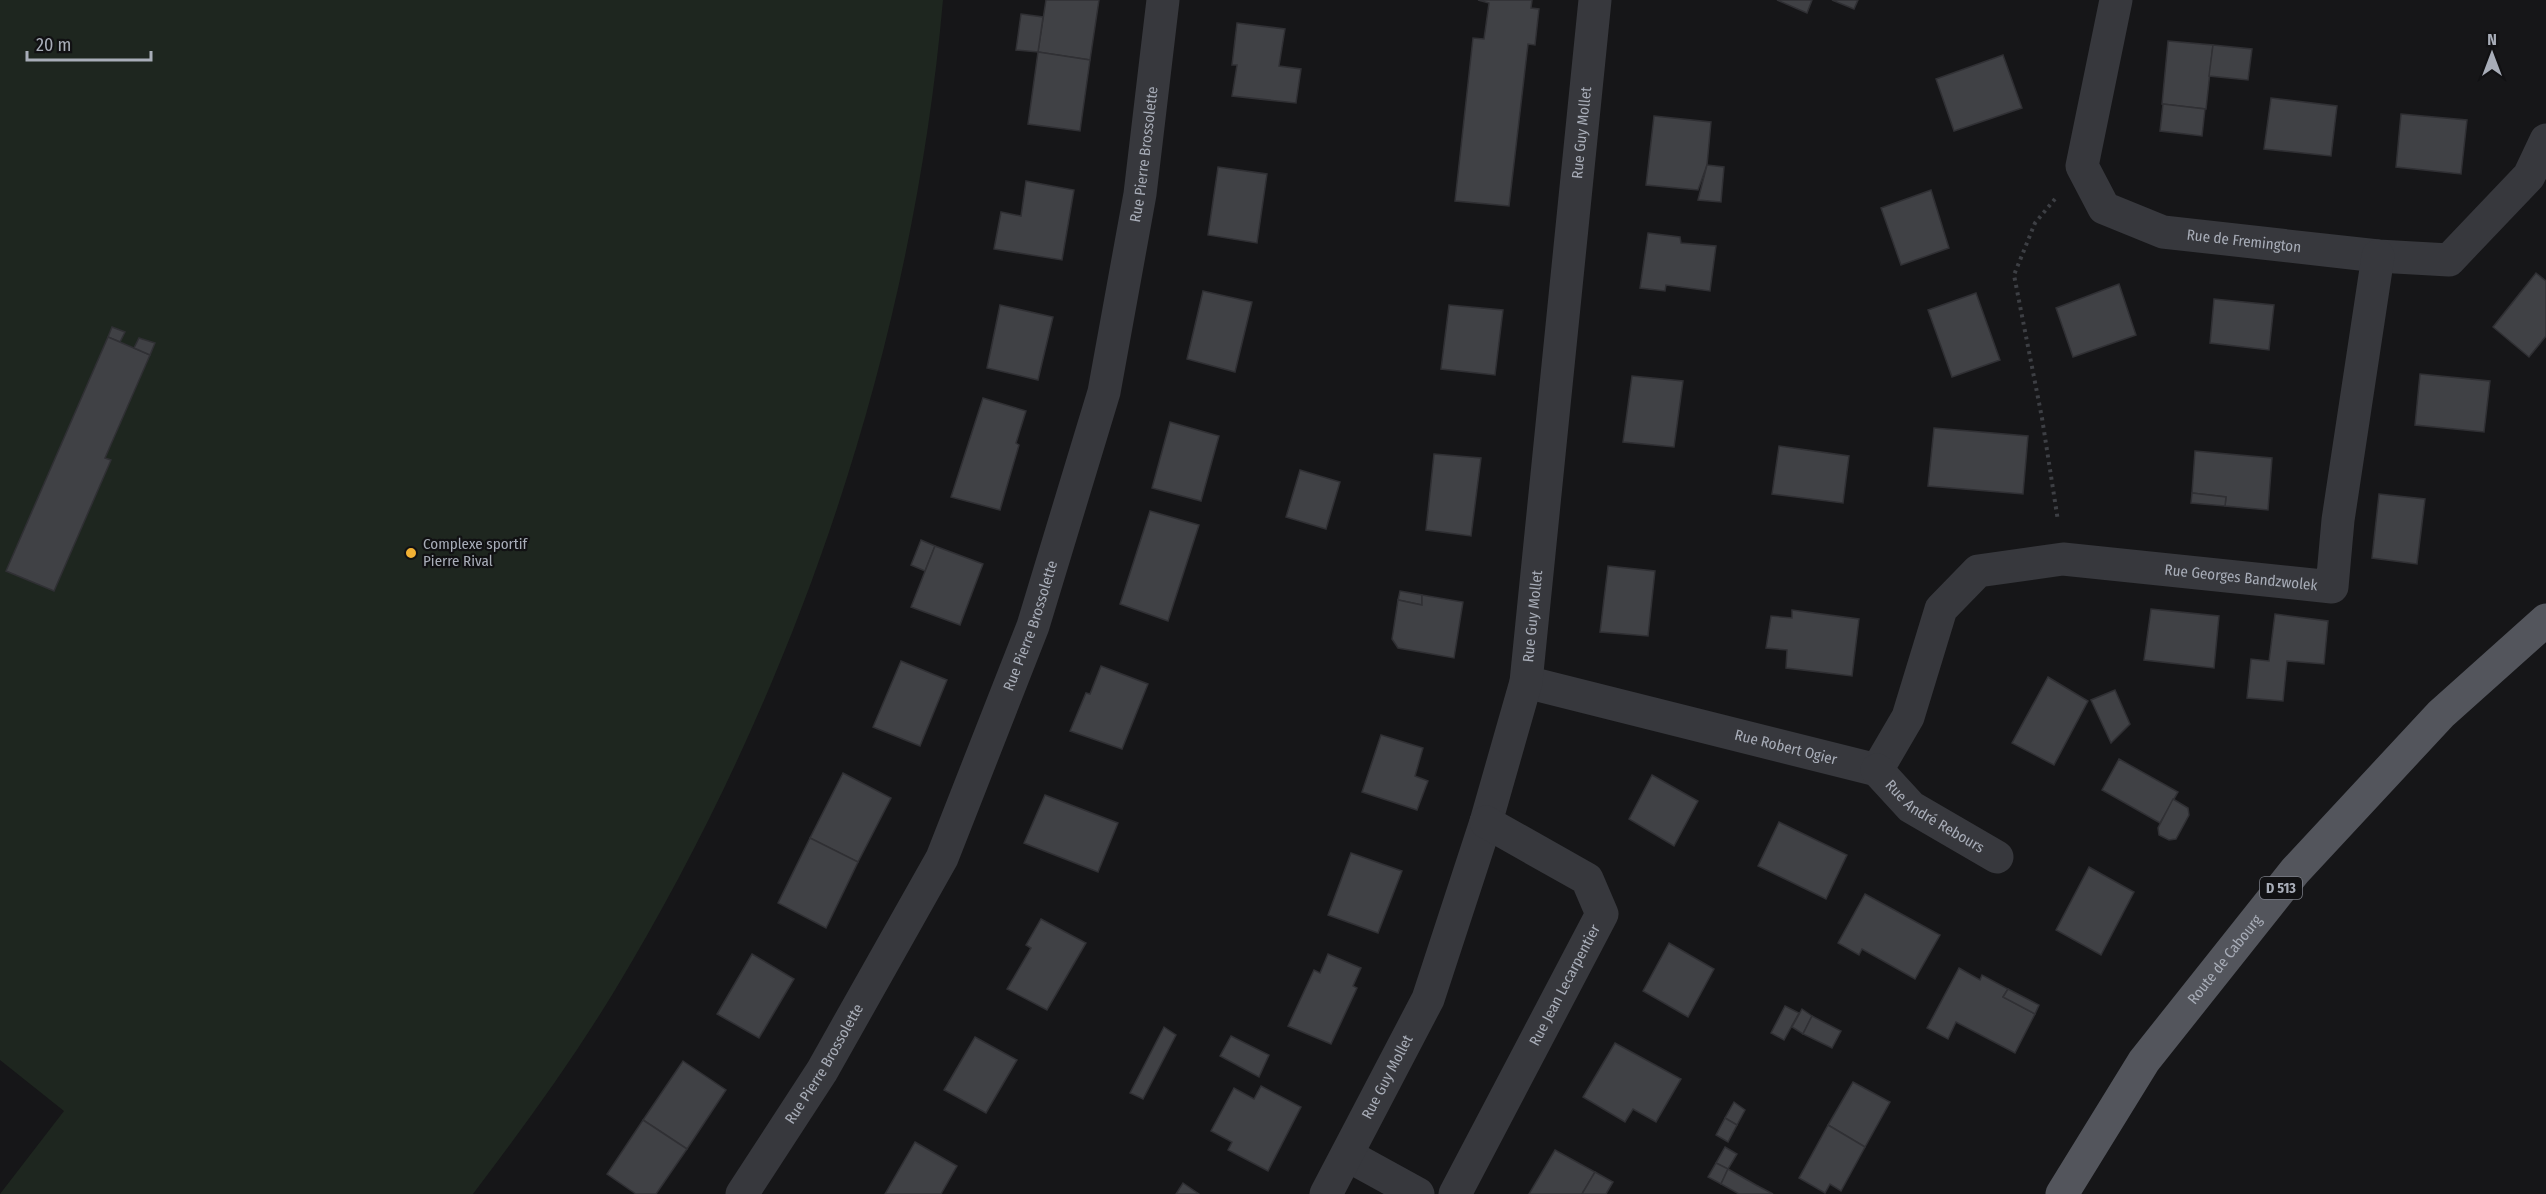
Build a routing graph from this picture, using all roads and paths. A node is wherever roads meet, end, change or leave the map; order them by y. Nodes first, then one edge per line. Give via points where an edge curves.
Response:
1 (1163, 0) edge
2 (1594, 0) edge
3 (2116, 0) edge
4 (2546, 140) edge
5 (2082, 166) junction
6 (2378, 256) junction
7 (2063, 559) junction
8 (2546, 620) edge
9 (1526, 682) junction
10 (1877, 770) junction
11 (1486, 822) junction
12 (1997, 857) dead end
13 (1347, 1155) junction
14 (741, 1194) edge
15 (1326, 1194) edge
16 (1418, 1194) edge
17 (1455, 1194) edge
18 (2062, 1194) edge

1 - 14 street, Rue Pierre Brossolette via 1140,194 1104,392 1033,626 942,858 822,1071
2 - 9 street, Rue Guy Mollet
3 - 5 street
4 - 6 street, Rue de Fremington via 2529,176 2449,260
5 - 6 street, Rue de Fremington via 2104,208 2163,232
5 - 7 path via 2034,224 2014,275 2042,418
6 - 7 street, Rue Georges Bandzwolek via 2338,520 2332,587
7 - 10 street, Rue Georges Bandzwolek via 1978,571 1941,609 1908,717
8 - 18 main road, Route de Cabourg / D 513 via 2441,714 2295,871 2144,1061
9 - 10 street, Rue Robert Ogier
9 - 11 street, Rue Guy Mollet
10 - 12 street, Rue André Rebours via 1911,807
11 - 13 street, Rue Guy Mollet via 1428,999
11 - 17 street, Rue Jean Lecarpentier via 1587,879 1602,914
13 - 15 street, Rue Guy Mollet
13 - 16 street

